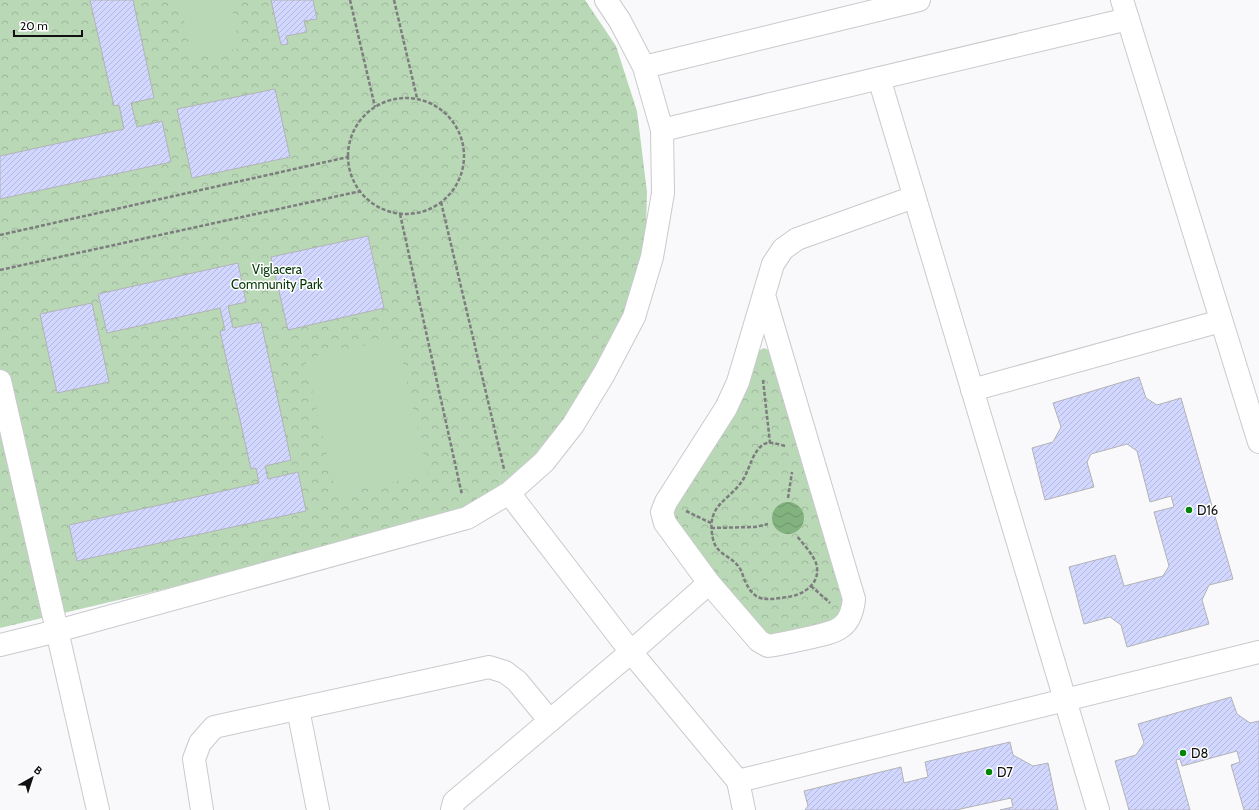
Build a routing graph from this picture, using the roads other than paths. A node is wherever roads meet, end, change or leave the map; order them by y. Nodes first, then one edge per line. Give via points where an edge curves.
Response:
1 (606, 0) edge
2 (919, 0) edge
3 (858, 7) edge
4 (1125, 9) edge
5 (644, 67) junction
6 (879, 78) junction
7 (662, 130) junction
8 (914, 197) junction
9 (764, 295) junction
10 (1221, 321) junction
11 (0, 381) edge
12 (972, 390) junction
13 (1259, 440) edge
14 (509, 493) junction
15 (709, 583) junction
16 (57, 631) junction
17 (0, 645) edge
18 (631, 652) junction
19 (1259, 652) edge
20 (1065, 700) junction
21 (298, 709) junction
22 (550, 721) junction
23 (738, 781) junction
24 (98, 810) edge
25 (202, 810) edge
26 (318, 810) edge
27 (452, 810) edge
28 (744, 810) edge
29 (1098, 810) edge

1 - 5 street
2 - 3 street
3 - 5 street
4 - 6 street
4 - 10 street
5 - 7 street
6 - 7 street
6 - 8 street
7 - 14 street via 662,193 652,257 634,317 604,374 573,424 544,462
8 - 9 street via 797,239 783,249 773,264
8 - 12 street
9 - 15 street via 738,382 726,408 662,512 665,523
9 - 15 street via 854,599 853,612 846,624 836,632 768,646 759,641
10 - 12 street
10 - 13 street
11 - 16 street
12 - 20 street
14 - 16 street via 467,518
14 - 18 street
15 - 18 street
16 - 17 street
16 - 24 street
18 - 22 street
18 - 23 street
19 - 20 street
20 - 23 street
20 - 29 street
21 - 22 street via 489,667 505,672 517,681
21 - 25 street via 214,727 200,743 194,759
21 - 26 street
22 - 27 street via 454,802
23 - 28 street

